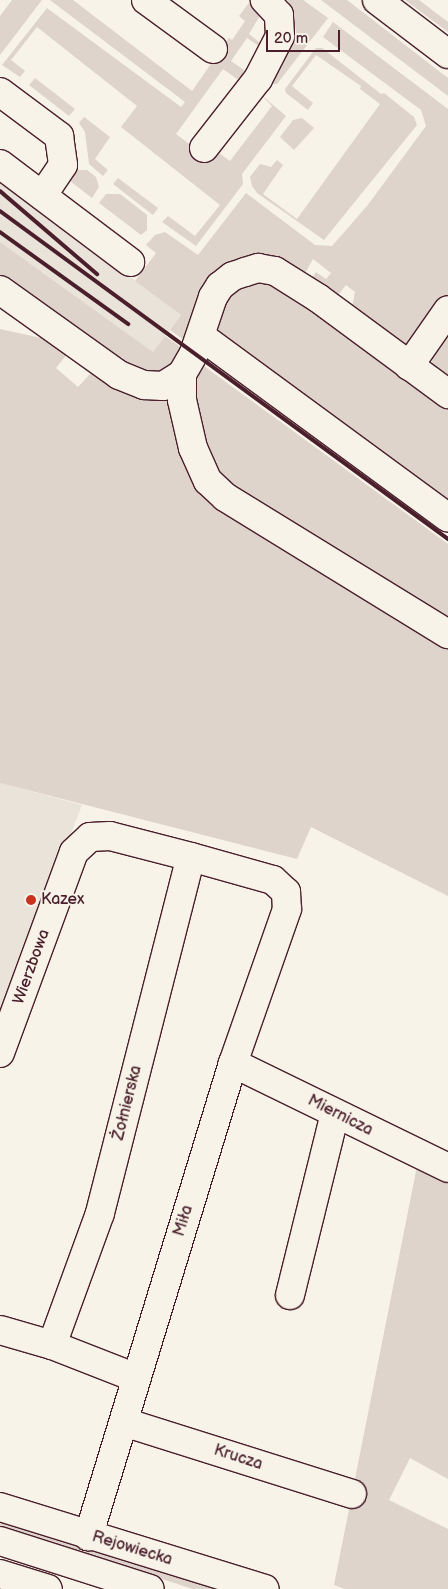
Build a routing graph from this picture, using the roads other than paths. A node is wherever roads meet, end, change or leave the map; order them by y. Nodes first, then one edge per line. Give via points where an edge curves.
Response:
1 (146, 0) edge
2 (265, 0) edge
3 (377, 0) edge
4 (213, 49) dead end
5 (448, 54) edge
6 (0, 92) edge
7 (204, 148) dead end
8 (0, 164) edge
9 (42, 196) junction
10 (130, 262) dead end
11 (0, 290) edge
12 (448, 310) edge
13 (202, 337) junction
14 (409, 366) junction
15 (182, 374) junction
16 (448, 394) edge
17 (448, 518) edge
18 (448, 634) edge
19 (191, 857) junction
20 (0, 1053) edge
21 (233, 1063) junction
22 (334, 1113) junction
23 (443, 1163) edge
24 (290, 1296) dead end
25 (0, 1330) edge
26 (52, 1345) junction
27 (136, 1378) junction
28 (124, 1422) junction
29 (352, 1494) dead end
30 (0, 1507) edge
31 (88, 1536) junction
32 (0, 1541) edge
33 (0, 1574) edge
34 (48, 1589) edge
35 (150, 1589) edge
36 (265, 1589) edge

1 - 4 main road
2 - 7 main road via 279,15 280,36 258,79
3 - 5 main road
6 - 9 main road via 59,136 63,165
8 - 9 main road
9 - 10 main road
11 - 15 main road via 119,375 144,385 163,386
12 - 14 main road
13 - 14 main road via 213,297 220,286 233,276 258,268 275,271 298,285
13 - 15 main road
13 - 17 main road
14 - 16 main road
15 - 18 main road via 182,400 193,448 208,481 225,497
19 - 20 main road, Wierzbowa via 110,836 90,838 74,852
19 - 21 main road, Miła via 273,880 286,892 287,909
19 - 26 main road, Żołnierska via 100,1213
21 - 22 main road, Miernicza
21 - 27 main road, Miła
22 - 23 main road, Miernicza
22 - 24 main road
25 - 26 main road
26 - 27 main road
27 - 28 main road, Miła
28 - 29 main road, Krucza
28 - 31 main road, Miła
30 - 31 main road, Rejowiecka
31 - 36 main road, Rejowiecka
32 - 35 main road, Rejowiecka
33 - 34 main road

